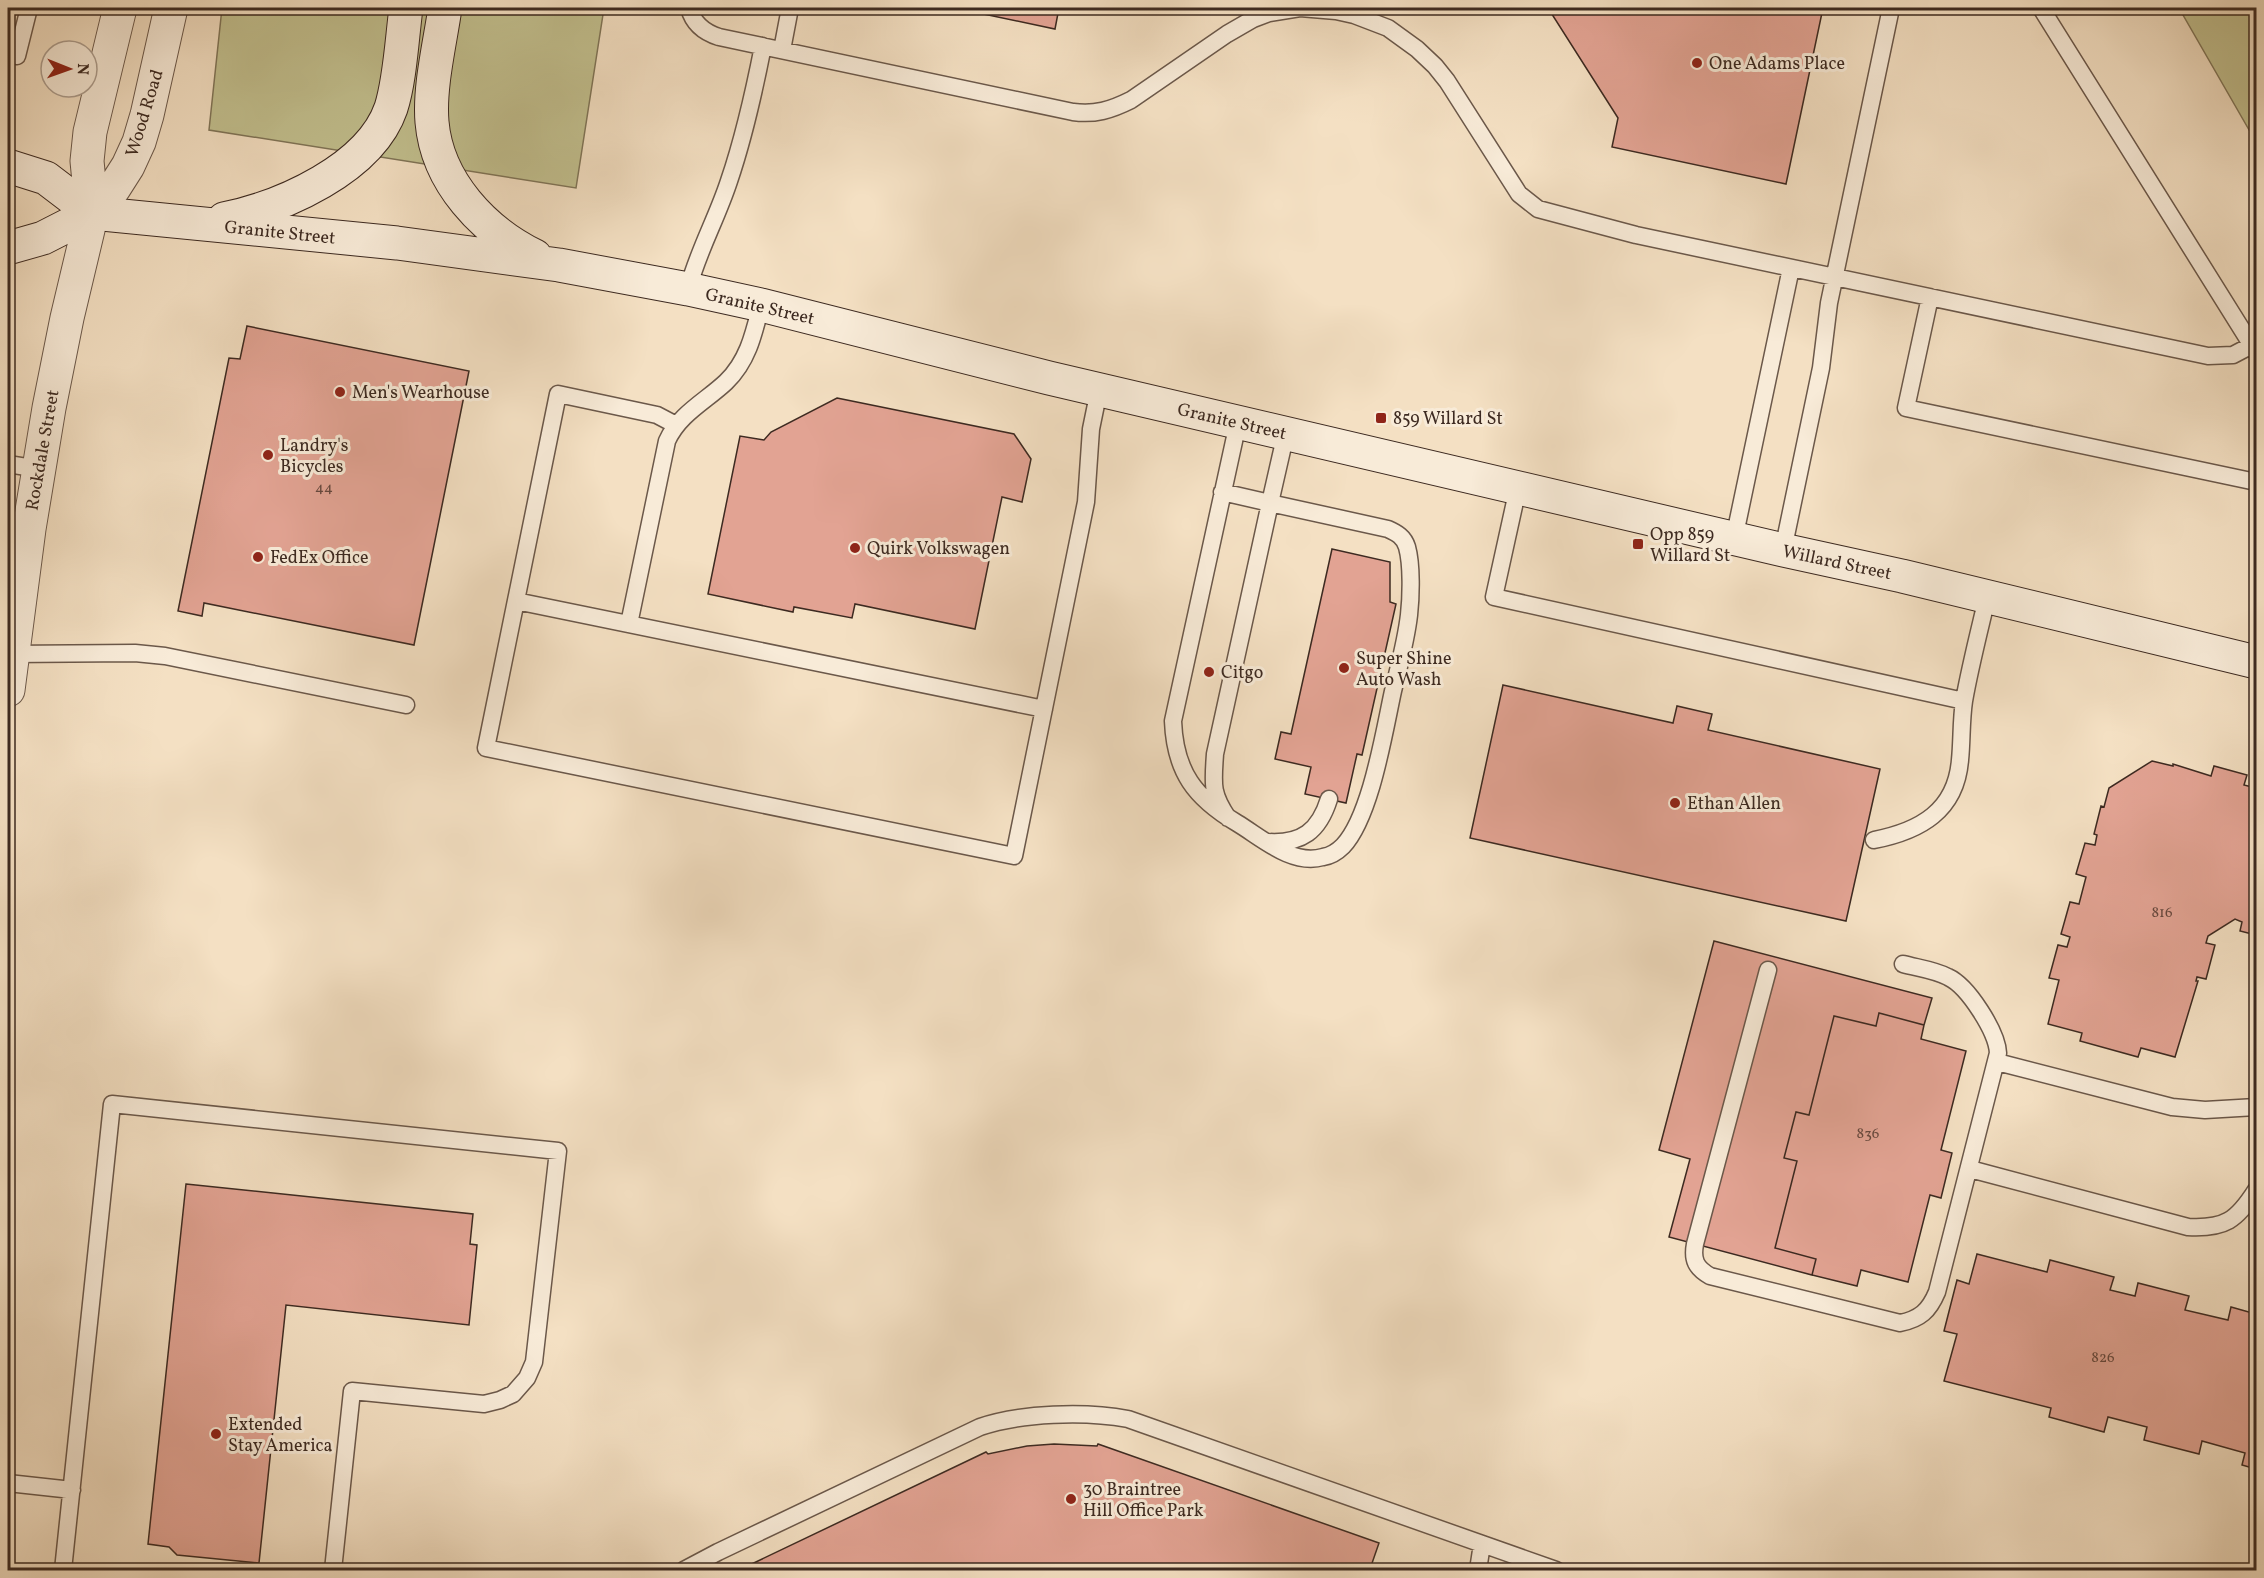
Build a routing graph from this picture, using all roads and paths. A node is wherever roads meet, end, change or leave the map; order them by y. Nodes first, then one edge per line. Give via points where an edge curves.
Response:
1 (29, 8) edge
2 (120, 8) edge
3 (171, 8) edge
4 (406, 8) edge
5 (445, 8) edge
6 (689, 8) edge
7 (790, 8) edge
8 (1891, 8) edge
9 (2041, 8) edge
10 (763, 46) junction
11 (782, 50) junction
12 (8, 54) edge
13 (8, 166) edge
14 (92, 213) junction
15 (200, 224) junction
16 (8, 248) edge
17 (559, 265) junction
18 (1791, 268) junction
19 (1834, 277) junction
20 (688, 289) junction
21 (1930, 297) junction
22 (760, 305) junction
23 (2254, 349) edge
24 (1099, 390) junction
25 (1238, 423) junction
26 (676, 425) junction
27 (1286, 434) junction
28 (1416, 464) joint
29 (23, 466) edge
30 (2256, 482) edge
31 (1518, 488) junction
32 (1222, 492) junction
33 (1270, 503) junction
34 (1734, 539) junction
35 (1783, 550) junction
36 (1987, 598) junction
37 (516, 601) junction
38 (629, 624) junction
39 (10, 654) edge
40 (2256, 662) edge
41 (8, 690) edge
42 (1964, 701) junction
43 (406, 705) dead end
44 (1044, 709) junction
45 (1329, 799) dead end
46 (1228, 818) junction
47 (1874, 840) dead end
48 (1268, 842) junction
49 (1903, 964) dead end
50 (1768, 970) dead end
51 (1997, 1062) junction
52 (2256, 1107) edge
53 (1970, 1169) junction
54 (2256, 1190) edge
55 (8, 1483) edge
56 (72, 1490) junction
57 (1482, 1545) junction
58 (63, 1570) edge
59 (333, 1570) edge
60 (684, 1570) edge
61 (1478, 1570) edge
62 (1556, 1570) edge

1 - 12 lane via 17,56
2 - 14 main road via 90,132 87,161
3 - 14 main road, Wood Road via 139,142 123,173
4 - 15 main road via 391,107 385,123 363,150 329,177 283,201
5 - 17 main road via 432,106 434,138 441,158 462,196 494,231 534,256
6 - 10 lane via 699,27 711,34
7 - 11 lane
8 - 19 lane
9 - 23 lane
10 - 11 lane
10 - 20 lane via 730,179
11 - 18 lane via 1092,114 1131,100 1253,19 1300,8 1336,11 1388,28 1418,49 1447,81 1519,194 1538,209 1636,235
13 - 14 main road via 46,178
14 - 15 main road, Granite Street
14 - 16 main road via 43,238
14 - 29 main road, Rockdale Street via 67,318
15 - 17 main road, Granite Street via 397,243
17 - 20 main road, Granite Street
18 - 19 lane
18 - 34 lane
19 - 21 lane
19 - 35 lane via 1821,368
20 - 22 main road, Granite Street
21 - 23 lane via 2208,356
21 - 30 lane via 1906,408
22 - 24 main road, Granite Street
22 - 26 lane via 748,350 734,373
24 - 25 main road, Granite Street
24 - 44 lane via 1091,429 1086,502
25 - 27 main road, Granite Street
25 - 32 lane
26 - 37 lane via 657,415 558,394
26 - 38 lane via 665,450
27 - 28 main road, Granite Street
27 - 33 lane
28 - 31 main road, Willard Street
29 - 39 main road, Rockdale Street
31 - 34 main road, Willard Street
31 - 42 lane via 1494,597
32 - 33 lane
32 - 46 lane via 1173,721 1177,753 1190,785
33 - 46 lane via 1215,754 1216,798
33 - 48 lane via 1388,529 1401,536 1407,549 1410,600 1376,769 1352,831 1332,854 1310,860 1283,852
34 - 35 main road, Willard Street
35 - 36 main road, Willard Street
36 - 40 main road, Willard Street
36 - 42 lane
37 - 38 lane
37 - 44 lane via 486,748 979,849 1014,856
38 - 44 lane
39 - 41 main road, Rockdale Street
39 - 43 lane via 165,656
42 - 47 lane via 1958,776 1946,802 1922,824
45 - 48 lane via 1313,831 1290,841
46 - 48 lane
49 - 51 lane via 1946,975 1962,987 1993,1032 1998,1043
50 - 53 lane via 1695,1244 1695,1262 1701,1271 1889,1322 1919,1318 1937,1292
51 - 52 lane via 2172,1107
51 - 53 lane
53 - 54 lane via 2188,1227 2220,1226 2234,1220
55 - 56 lane
56 - 58 lane
56 - 59 lane via 112,1104 558,1151 537,1346 527,1378 513,1394 484,1404 351,1391
57 - 60 lane via 1128,1419 1096,1414 1010,1419 980,1427
57 - 61 lane
57 - 62 lane

